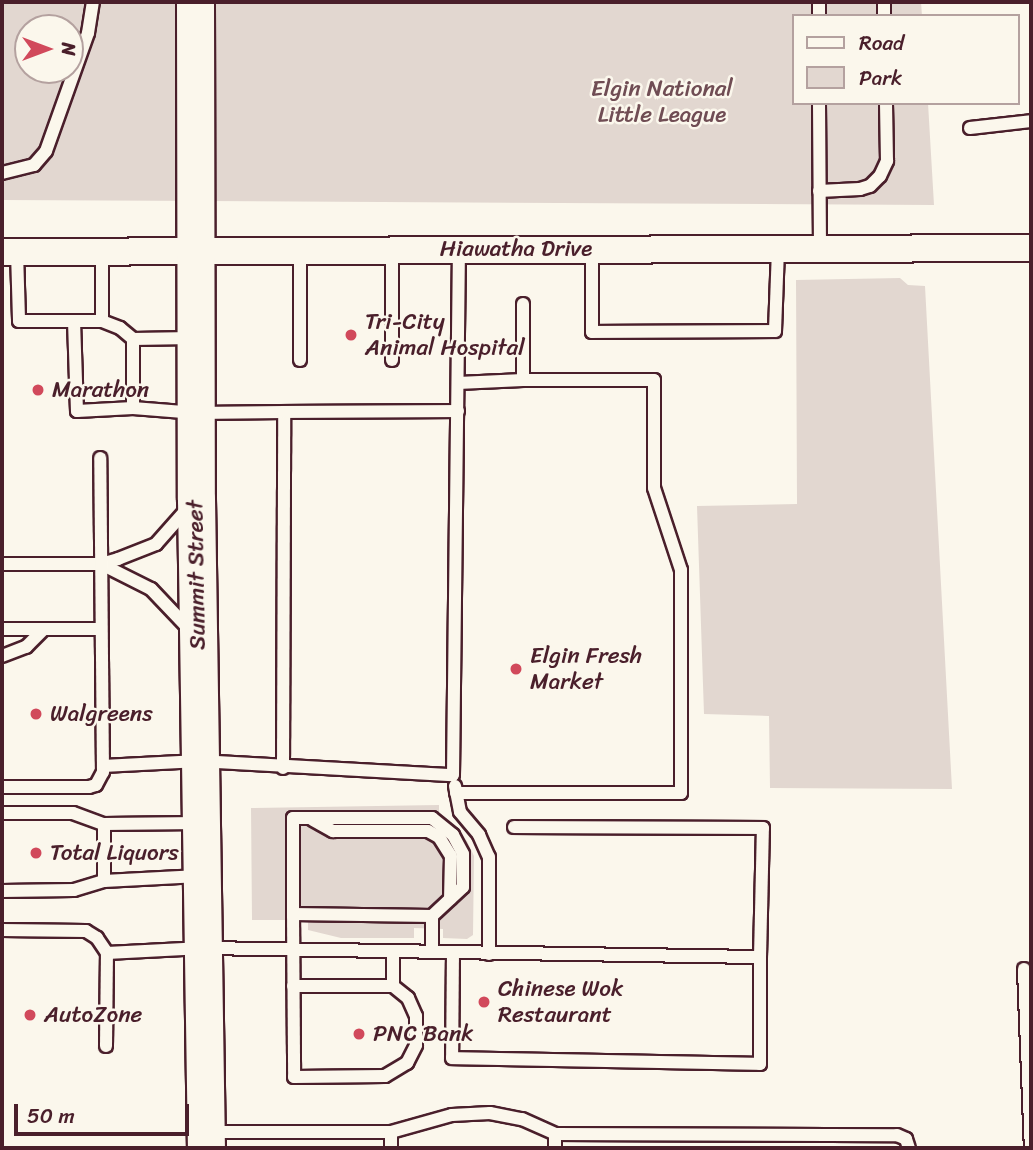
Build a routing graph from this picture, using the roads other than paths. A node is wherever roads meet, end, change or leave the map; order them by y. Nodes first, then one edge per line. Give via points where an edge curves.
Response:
1 (93, 2) edge
2 (195, 2) edge
3 (819, 105) edge
4 (886, 105) edge
5 (1031, 121) edge
6 (970, 128) dead end
7 (2, 173) edge
8 (820, 191) junction
9 (459, 248) junction
10 (592, 248) junction
11 (778, 248) junction
12 (820, 248) junction
13 (1031, 248) edge
14 (392, 250) junction
15 (102, 251) junction
16 (300, 251) junction
17 (9, 252) edge
18 (196, 253) junction
19 (523, 304) dead end
20 (74, 321) junction
21 (102, 321) junction
22 (196, 338) junction
23 (134, 340) junction
24 (300, 360) dead end
25 (392, 360) dead end
26 (523, 380) junction
27 (458, 383) junction
28 (134, 408) junction
29 (458, 411) junction
30 (284, 412) junction
31 (196, 413) junction
32 (100, 458) dead end
33 (196, 499) junction
34 (2, 564) edge
35 (101, 564) junction
36 (2, 629) edge
37 (44, 629) junction
38 (101, 629) junction
39 (197, 640) junction
40 (2, 656) edge
41 (199, 761) junction
42 (103, 766) junction
43 (282, 768) junction
44 (453, 775) junction
45 (2, 787) edge
46 (456, 793) junction
47 (2, 813) edge
48 (200, 823) junction
49 (104, 824) junction
50 (514, 827) dead end
51 (201, 876) junction
52 (104, 881) junction
53 (2, 891) edge
54 (293, 914) junction
55 (432, 916) junction
56 (2, 930) edge
57 (202, 948) junction
58 (293, 950) junction
59 (393, 952) junction
60 (432, 952) junction
61 (453, 952) junction
62 (107, 953) junction
63 (489, 954) junction
64 (760, 957) junction
65 (1024, 969) dead end
66 (293, 986) junction
67 (393, 986) junction
68 (1029, 1028) edge
69 (106, 1046) dead end
70 (1031, 1117) edge
71 (391, 1132) junction
72 (555, 1134) junction
73 (206, 1140) edge
74 (683, 1142) edge
75 (838, 1142) edge
76 (391, 1148) edge
77 (555, 1148) edge
78 (909, 1148) edge
79 (1031, 1148) edge

1 - 7 lane via 88,33 46,151 34,165
2 - 18 main road, Summit Street
3 - 8 lane
4 - 8 lane via 887,161 880,176 860,189
5 - 6 lane
8 - 12 lane
9 - 10 street, Hiawatha Drive
9 - 14 street, Hiawatha Drive
9 - 27 lane
10 - 11 street, Hiawatha Drive
10 - 11 lane via 592,332 775,331
11 - 12 street, Hiawatha Drive
12 - 13 street, Hiawatha Drive
14 - 16 street, Hiawatha Drive
14 - 25 lane
15 - 17 street, Hiawatha Drive
15 - 18 street, Hiawatha Drive
15 - 21 lane
16 - 18 street, Hiawatha Drive
16 - 24 lane
17 - 20 lane via 19,321
18 - 22 main road, Summit Street
19 - 26 lane
20 - 21 lane
20 - 28 lane via 77,411
21 - 23 lane
22 - 23 lane
22 - 31 main road, Summit Street
23 - 28 lane
26 - 27 lane
26 - 46 lane via 654,380 654,488 681,570 681,793
27 - 29 lane
28 - 31 lane
29 - 30 lane
29 - 44 lane
30 - 31 lane
30 - 43 lane
31 - 33 main road, Summit Street
32 - 35 lane
33 - 35 lane via 156,544
33 - 39 main road, Summit Street
34 - 35 lane
35 - 38 lane
35 - 39 lane via 151,589
36 - 37 lane
37 - 38 lane
37 - 40 lane via 26,647
38 - 42 lane
39 - 41 main road, Summit Street
41 - 42 lane
41 - 43 lane
41 - 48 main road, Summit Street
42 - 45 lane via 101,779 93,786
43 - 44 lane
44 - 46 lane
46 - 63 lane via 460,812 479,835 489,857
47 - 49 lane via 73,813
48 - 49 lane
48 - 51 main road, Summit Street
49 - 52 lane
50 - 64 lane via 763,828
51 - 52 lane
51 - 57 main road, Summit Street
52 - 53 lane via 74,890
54 - 55 lane
54 - 55 lane via 293,818 432,818 453,835 463,855 463,887
54 - 58 lane
55 - 60 lane
56 - 62 lane via 86,932 97,938
57 - 58 lane
57 - 62 lane
57 - 73 main road, Summit Street
58 - 59 lane
58 - 66 lane
59 - 60 lane
59 - 67 lane
60 - 61 lane
61 - 63 lane
61 - 64 lane via 452,1058 760,1064
62 - 69 lane
63 - 64 lane
65 - 68 lane
66 - 67 lane
66 - 67 lane via 294,1077 392,1074 402,1067 413,1052 416,1016 408,998
68 - 70 lane
70 - 79 lane
71 - 72 lane via 444,1116 490,1113 515,1117
71 - 73 lane
71 - 76 lane
72 - 74 lane
72 - 77 lane
74 - 75 lane
75 - 78 lane via 900,1135

